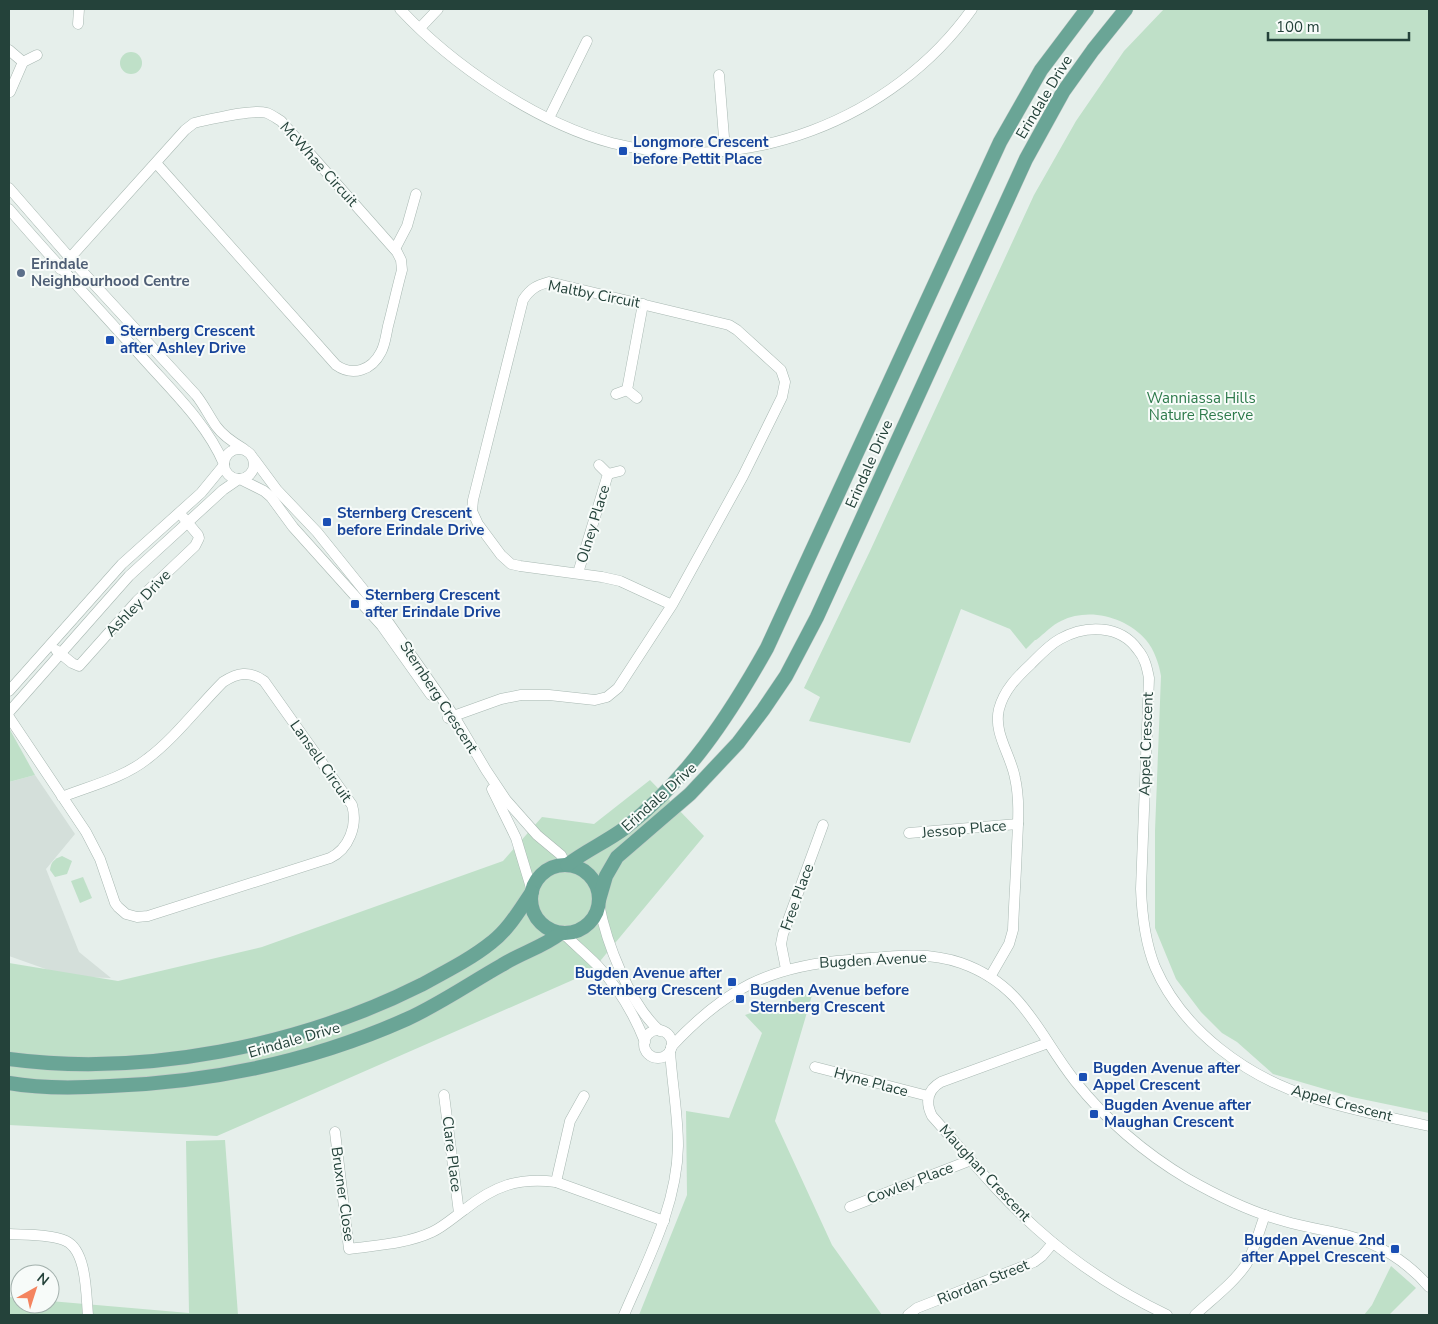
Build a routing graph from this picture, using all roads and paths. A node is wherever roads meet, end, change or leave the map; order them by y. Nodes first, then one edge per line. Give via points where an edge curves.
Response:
1 (79, 9) edge
2 (400, 9) edge
3 (438, 9) edge
4 (972, 9) edge
5 (1087, 9) edge
6 (1116, 9) edge
7 (1126, 9) edge
8 (78, 24) dead end
9 (420, 28) junction
10 (587, 41) dead end
11 (9, 50) edge
12 (37, 55) dead end
13 (23, 62) junction
14 (719, 75) dead end
15 (10, 92) dead end
16 (549, 118) junction
17 (725, 150) junction
18 (1026, 159) junction
19 (156, 163) junction
20 (9, 189) edge
21 (416, 194) dead end
22 (18, 198) junction
23 (9, 205) edge
24 (9, 209) edge
25 (395, 249) junction
26 (70, 258) junction
27 (60, 269) junction
28 (643, 304) junction
29 (628, 390) junction
30 (616, 394) dead end
31 (637, 398) dead end
32 (244, 449) junction
33 (254, 459) junction
34 (224, 464) junction
35 (599, 465) dead end
36 (620, 471) dead end
37 (608, 474) junction
38 (239, 479) junction
39 (179, 513) junction
40 (188, 522) junction
41 (578, 573) junction
42 (672, 605) junction
43 (49, 644) junction
44 (401, 646) junction
45 (60, 653) junction
46 (9, 691) edge
47 (9, 712) edge
48 (9, 717) edge
49 (451, 717) junction
50 (62, 797) junction
51 (1018, 824) junction
52 (823, 826) dead end
53 (910, 833) dead end
54 (566, 865) junction
55 (532, 891) junction
56 (599, 902) junction
57 (562, 933) junction
58 (786, 969) junction
59 (990, 977) junction
60 (694, 1023) junction
61 (661, 1031) junction
62 (645, 1042) junction
63 (1048, 1043) junction
64 (670, 1049) junction
65 (654, 1058) junction
66 (9, 1059) edge
67 (815, 1067) dead end
68 (9, 1083) edge
69 (672, 1084) junction
70 (444, 1095) dead end
71 (584, 1096) dead end
72 (928, 1096) junction
73 (1429, 1126) edge
74 (334, 1132) dead end
75 (971, 1160) junction
76 (556, 1182) junction
77 (850, 1207) dead end
78 (459, 1214) junction
79 (1265, 1215) junction
80 (664, 1221) junction
81 (9, 1234) edge
82 (1053, 1243) junction
83 (1429, 1287) edge
84 (1149, 1311) edge
85 (88, 1315) edge
86 (624, 1315) edge
87 (908, 1315) edge
88 (1167, 1315) edge
89 (1194, 1315) edge

1 - 8 street
2 - 9 street
3 - 9 street
4 - 17 street via 930,56 872,102 808,133 767,145
5 - 54 main road, Erindale Drive via 1041,70 1000,142 767,648 747,685 704,749 664,794 624,829
6 - 18 main road via 1058,90
7 - 18 main road, Erindale Drive via 1063,92
9 - 16 street via 468,69
10 - 16 street
11 - 13 street
12 - 13 street
13 - 15 street
14 - 17 street
16 - 17 street via 590,136 633,147 678,152
18 - 56 main road, Erindale Drive via 817,617 790,669 763,710 715,769 617,857 606,876
19 - 25 street, McWhae Circuit via 194,123 265,112 274,116
19 - 25 street, McWhae Circuit via 343,370 362,374 382,349 402,270
19 - 26 street, McWhae Circuit
20 - 22 street
21 - 25 street via 408,226
22 - 23 street
22 - 26 street
24 - 27 street
26 - 27 street, McWhae Circuit
26 - 32 street via 196,395 226,437
27 - 34 street via 194,415
28 - 29 street
28 - 41 street, Maltby Circuit via 549,282 537,285 528,293 523,300 473,500 473,516 507,562
28 - 42 street, Maltby Circuit via 729,325 775,363 784,382 782,397 743,476
29 - 30 street
29 - 31 street
32 - 33 street
32 - 34 street via 230,451
33 - 38 street via 252,472
33 - 44 street, Sternberg Crescent via 277,490 360,584
34 - 38 street via 231,476
34 - 39 street
35 - 37 street, Olney Place
36 - 37 street, Olney Place
37 - 41 street, Olney Place
38 - 40 street, Ashley Drive
38 - 44 street, Sternberg Crescent via 271,497 293,527
39 - 40 street, Ashley Drive
39 - 43 street via 122,564
40 - 45 street, Ashley Drive via 130,576
40 - 45 street, Ashley Drive via 199,538 195,546 137,601 79,666
41 - 42 street, Maltby Circuit via 620,581
42 - 49 street, Maltby Circuit via 618,688 608,697 595,700 521,695
43 - 45 street, Ashley Drive
43 - 46 street
44 - 49 street, Sternberg Crescent
45 - 47 street, Ashley Drive
48 - 50 street, Lansell Circuit
49 - 54 street, Sternberg Crescent via 506,800 537,835 561,855
49 - 55 street, Sternberg Crescent via 509,821
50 - 50 street, Lansell Circuit via 139,765 161,747 223,682 242,673 264,681 352,804 355,814 343,849 330,858 137,917 126,914 115,902 100,859
51 - 53 street, Jessop Place
51 - 59 street, Appel Crescent via 1013,930 1009,944
51 - 73 street, Appel Crescent via 1016,778 998,725 1003,697 1016,678 1053,643 1076,631 1092,628 1115,632 1128,639 1145,662 1149,678 1142,916 1155,967 1166,989 1202,1033 1253,1072 1312,1098
52 - 58 street, Free Place via 783,934 781,944
54 - 55 main road via 553,867 542,874
54 - 56 main road via 580,868 590,876 597,887
55 - 57 main road via 536,916 549,929
55 - 66 main road, Erindale Drive via 493,941 460,963 378,1005 313,1029 202,1055 133,1062 66,1063
56 - 57 main road via 590,923 577,931
56 - 61 street via 606,933 631,993 643,1014
57 - 62 street via 598,966 617,989
57 - 68 main road, Erindale Drive via 408,1019 322,1051 201,1079 82,1087
58 - 59 street, Bugden Avenue via 814,963 915,955 960,962
58 - 60 street, Bugden Avenue via 739,989
59 - 63 street, Bugden Avenue via 1026,1008
60 - 61 street, Bugden Avenue via 682,1029
60 - 64 street, Bugden Avenue
61 - 62 street via 652,1032
61 - 64 street via 669,1036
62 - 65 street via 644,1048
63 - 72 street via 941,1082
63 - 79 street, Bugden Avenue via 1090,1098 1149,1152 1216,1194
64 - 65 street via 664,1057
64 - 69 street
65 - 69 street via 666,1070
67 - 72 street, Hyne Place
69 - 80 street via 678,1148
70 - 78 street, Clare Place
71 - 76 street via 570,1121
72 - 75 street, Maughan Crescent via 932,1116
74 - 78 street, Bruxner Close via 349,1249 416,1239
75 - 77 street, Cowley Place
75 - 82 street, Maughan Crescent via 1002,1195
76 - 78 street, Bruxner Close via 519,1181 500,1187
76 - 80 street, Bruxner Close
79 - 83 street, Bugden Avenue via 1372,1244 1398,1258
79 - 89 street via 1245,1265
80 - 86 street
81 - 85 street via 56,1238 75,1248 82,1263
82 - 84 street, Maughan Crescent
82 - 87 street, Riordan Street via 1034,1262 917,1308
84 - 88 street, Maughan Crescent

